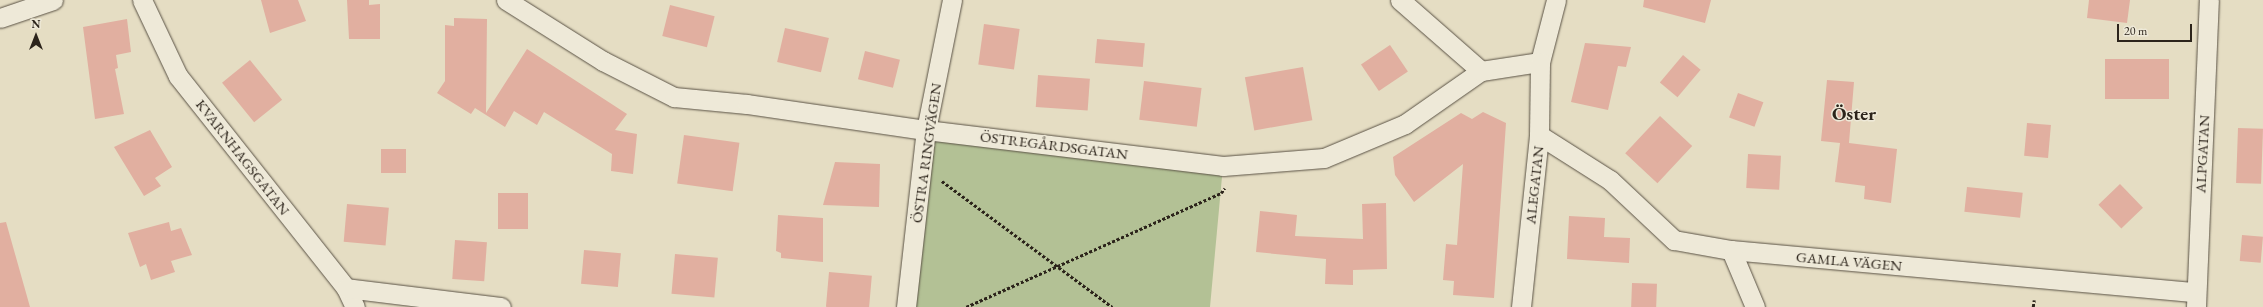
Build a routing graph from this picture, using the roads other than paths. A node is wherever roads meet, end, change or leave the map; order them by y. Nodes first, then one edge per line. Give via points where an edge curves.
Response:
1 (53, 0) edge
2 (142, 0) edge
3 (506, 0) edge
4 (952, 0) edge
5 (1400, 0) edge
6 (1556, 0) edge
7 (2209, 0) edge
8 (0, 18) edge
9 (1540, 62) junction
10 (1480, 71) junction
11 (926, 130) junction
12 (1539, 135) junction
13 (1731, 250) junction
14 (346, 288) junction
15 (2196, 299) edge
16 (355, 307) edge
17 (501, 307) edge
18 (906, 307) edge
19 (1521, 307) edge
20 (1755, 307) edge

1 - 8 street
2 - 14 street, KVARNHAGSGATAN via 178,76
3 - 11 street, ÖSTREGÅRDSGATAN via 603,61 674,97 747,104
4 - 11 street, ÖSTRA RINGVÄGEN
5 - 10 street
6 - 9 street
7 - 15 street, ALPGATAN
9 - 10 street, ÖSTREGÅRDSGATAN
9 - 12 street, ALEGATAN
10 - 11 street, ÖSTREGÅRDSGATAN via 1405,124 1324,158 1223,166
11 - 18 street, ÖSTRA RINGVÄGEN
12 - 13 street, GAMLA VÄGEN via 1610,180 1674,240
12 - 19 street, ALEGATAN
13 - 15 street, GAMLA VÄGEN
13 - 20 street
14 - 16 street, KVARNHAGSGATAN
14 - 17 street

